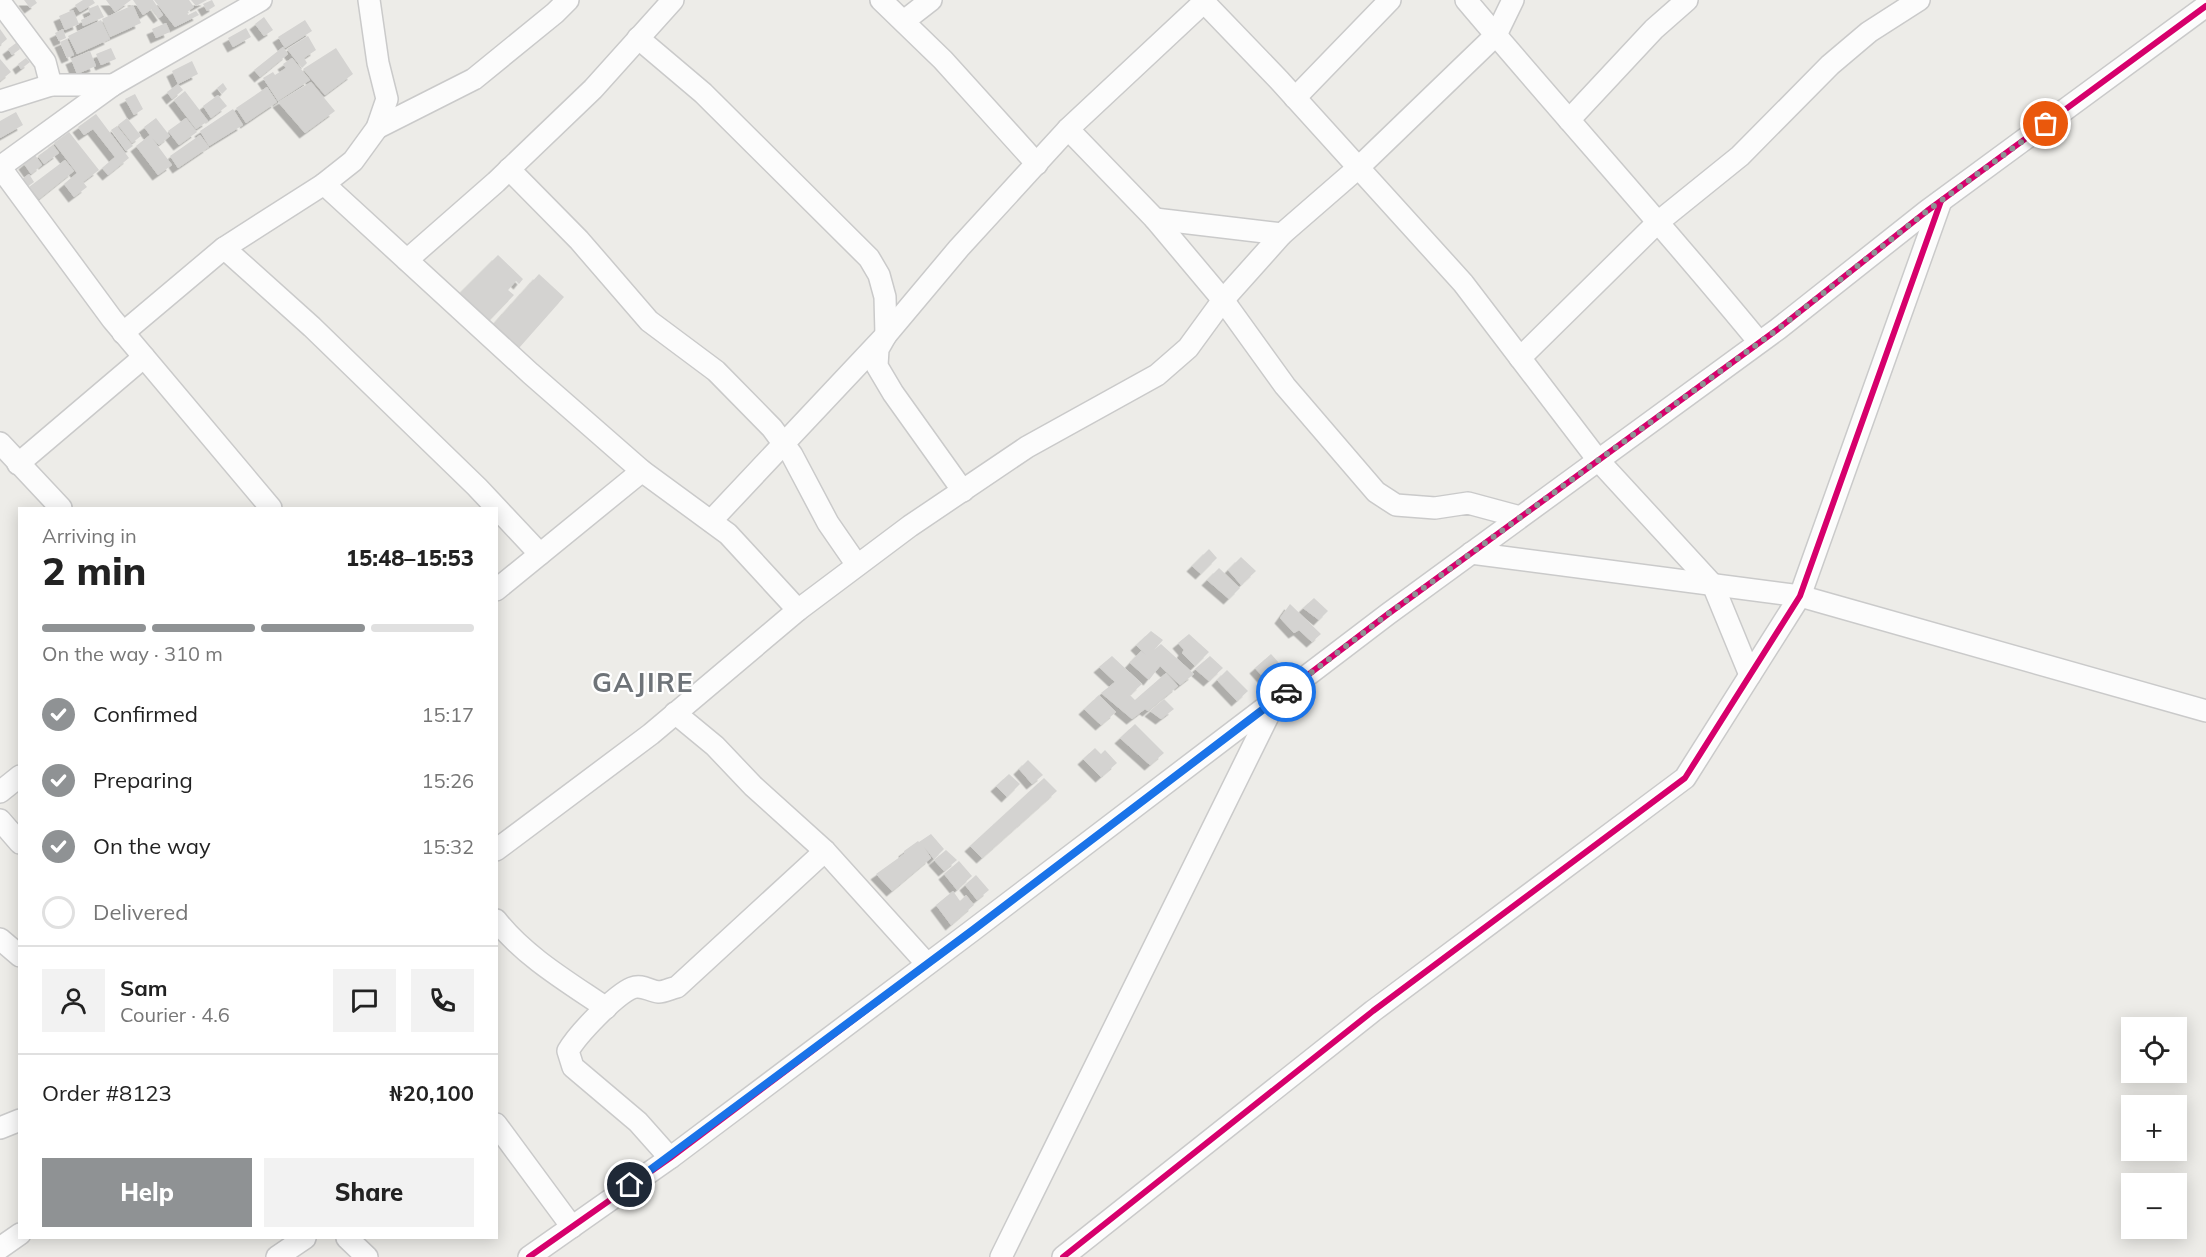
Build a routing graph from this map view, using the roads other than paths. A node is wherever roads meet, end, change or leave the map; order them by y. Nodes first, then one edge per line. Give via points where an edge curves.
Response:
1 (261, 0) edge
2 (369, 0) edge
3 (673, 0) edge
4 (881, 0) edge
5 (931, 0) edge
6 (1390, 0) edge
7 (1466, 0) edge
8 (1513, 0) edge
9 (1919, 0) edge
10 (1203, 1) edge
11 (0, 2) edge
12 (1677, 3) edge
13 (556, 4) edge
14 (236, 6) edge
15 (2206, 6) edge
16 (904, 21) junction
17 (1496, 35) junction
18 (638, 38) junction
19 (113, 85) junction
20 (51, 86) junction
21 (1295, 98) junction
22 (0, 101) edge
23 (1569, 120) junction
24 (377, 128) junction
25 (1068, 129) junction
26 (1037, 164) junction
27 (0, 167) edge
28 (1358, 168) junction
29 (509, 169) junction
30 (324, 184) junction
31 (1941, 201) junction
32 (1155, 219) junction
33 (1656, 223) junction
34 (1282, 234) junction
35 (224, 248) junction
36 (407, 260) junction
37 (1223, 300) junction
38 (123, 333) junction
39 (886, 335) junction
40 (1759, 342) junction
41 (144, 357) junction
42 (1520, 358) junction
43 (0, 443) edge
44 (784, 444) junction
45 (1598, 460) junction
46 (18, 464) junction
47 (642, 471) junction
48 (963, 491) junction
49 (60, 507) edge
50 (271, 507) edge
51 (496, 507) edge
52 (498, 509) edge
53 (1520, 517) junction
54 (711, 522) junction
55 (1471, 553) junction
56 (540, 554) junction
57 (857, 565) junction
58 (1713, 585) junction
59 (498, 588) edge
60 (1800, 596) junction
61 (798, 610) junction
62 (1750, 675) junction
63 (1277, 698) junction
64 (2206, 711) edge
65 (675, 713) junction
66 (18, 778) edge
67 (0, 792) edge
68 (0, 820) edge
69 (18, 841) edge
70 (498, 848) edge
71 (825, 852) junction
72 (498, 922) edge
73 (0, 939) edge
74 (18, 954) edge
75 (927, 964) junction
76 (606, 1008) junction
77 (18, 1121) edge
78 (498, 1127) edge
79 (0, 1128) edge
80 (670, 1158) junction
81 (572, 1227) junction
82 (18, 1235) edge
83 (304, 1239) edge
84 (348, 1239) edge
85 (0, 1248) edge
86 (277, 1257) edge
87 (367, 1257) edge
88 (529, 1257) edge
89 (1001, 1257) edge
90 (1063, 1257) edge

1 - 14 street
2 - 24 street via 387,99
3 - 18 street
4 - 16 street
5 - 16 street
6 - 21 street
7 - 17 street
8 - 17 street
9 - 33 street via 1869,32 1830,65 1740,156
10 - 21 street
10 - 25 street
11 - 20 street via 45,62
12 - 23 street
13 - 24 street via 474,79
14 - 19 street
15 - 31 street
16 - 26 street
17 - 23 street
17 - 28 street
18 - 29 street via 593,89
18 - 39 street via 703,93 861,248 879,275 885,297
19 - 20 street
19 - 27 street
20 - 22 street
21 - 28 street
23 - 33 street
24 - 30 street via 353,161
25 - 26 street
25 - 32 street
26 - 39 street
27 - 38 street
28 - 34 street
28 - 42 street via 1463,283
29 - 36 street
29 - 44 street via 579,240 649,321 716,370
30 - 35 street
30 - 36 street
31 - 40 street
31 - 60 street
32 - 34 street
32 - 37 street
33 - 40 street
33 - 42 street
34 - 37 street
35 - 38 street
35 - 51 street via 312,327
36 - 47 street
37 - 48 street via 1188,348 1157,375 1027,447
37 - 53 street via 1285,386 1376,492 1396,504 1436,508 1468,503
38 - 41 street
39 - 44 street
39 - 48 street via 878,349 878,366
40 - 45 street
41 - 46 street
41 - 50 street
42 - 45 street
43 - 46 street
44 - 54 street
44 - 57 street via 828,523
45 - 53 street
45 - 58 street
46 - 49 street
47 - 54 street
47 - 56 street
48 - 57 street
52 - 56 street
53 - 55 street
54 - 61 street via 728,534
55 - 58 street
55 - 63 street
56 - 59 street
57 - 61 street
58 - 60 street
58 - 62 street
60 - 62 street
60 - 64 street
61 - 65 street
62 - 90 street via 1685,778 1373,1011
63 - 75 street
63 - 89 street
65 - 70 street
65 - 71 street
66 - 67 street
68 - 69 street
71 - 75 street
71 - 76 street via 677,987 660,992 631,988
72 - 76 street via 557,975
73 - 74 street
75 - 80 street
76 - 80 street via 574,1040 568,1051 573,1067 638,1122
77 - 79 street
78 - 81 street
80 - 81 street
81 - 88 street
82 - 85 street
83 - 86 street
84 - 87 street

